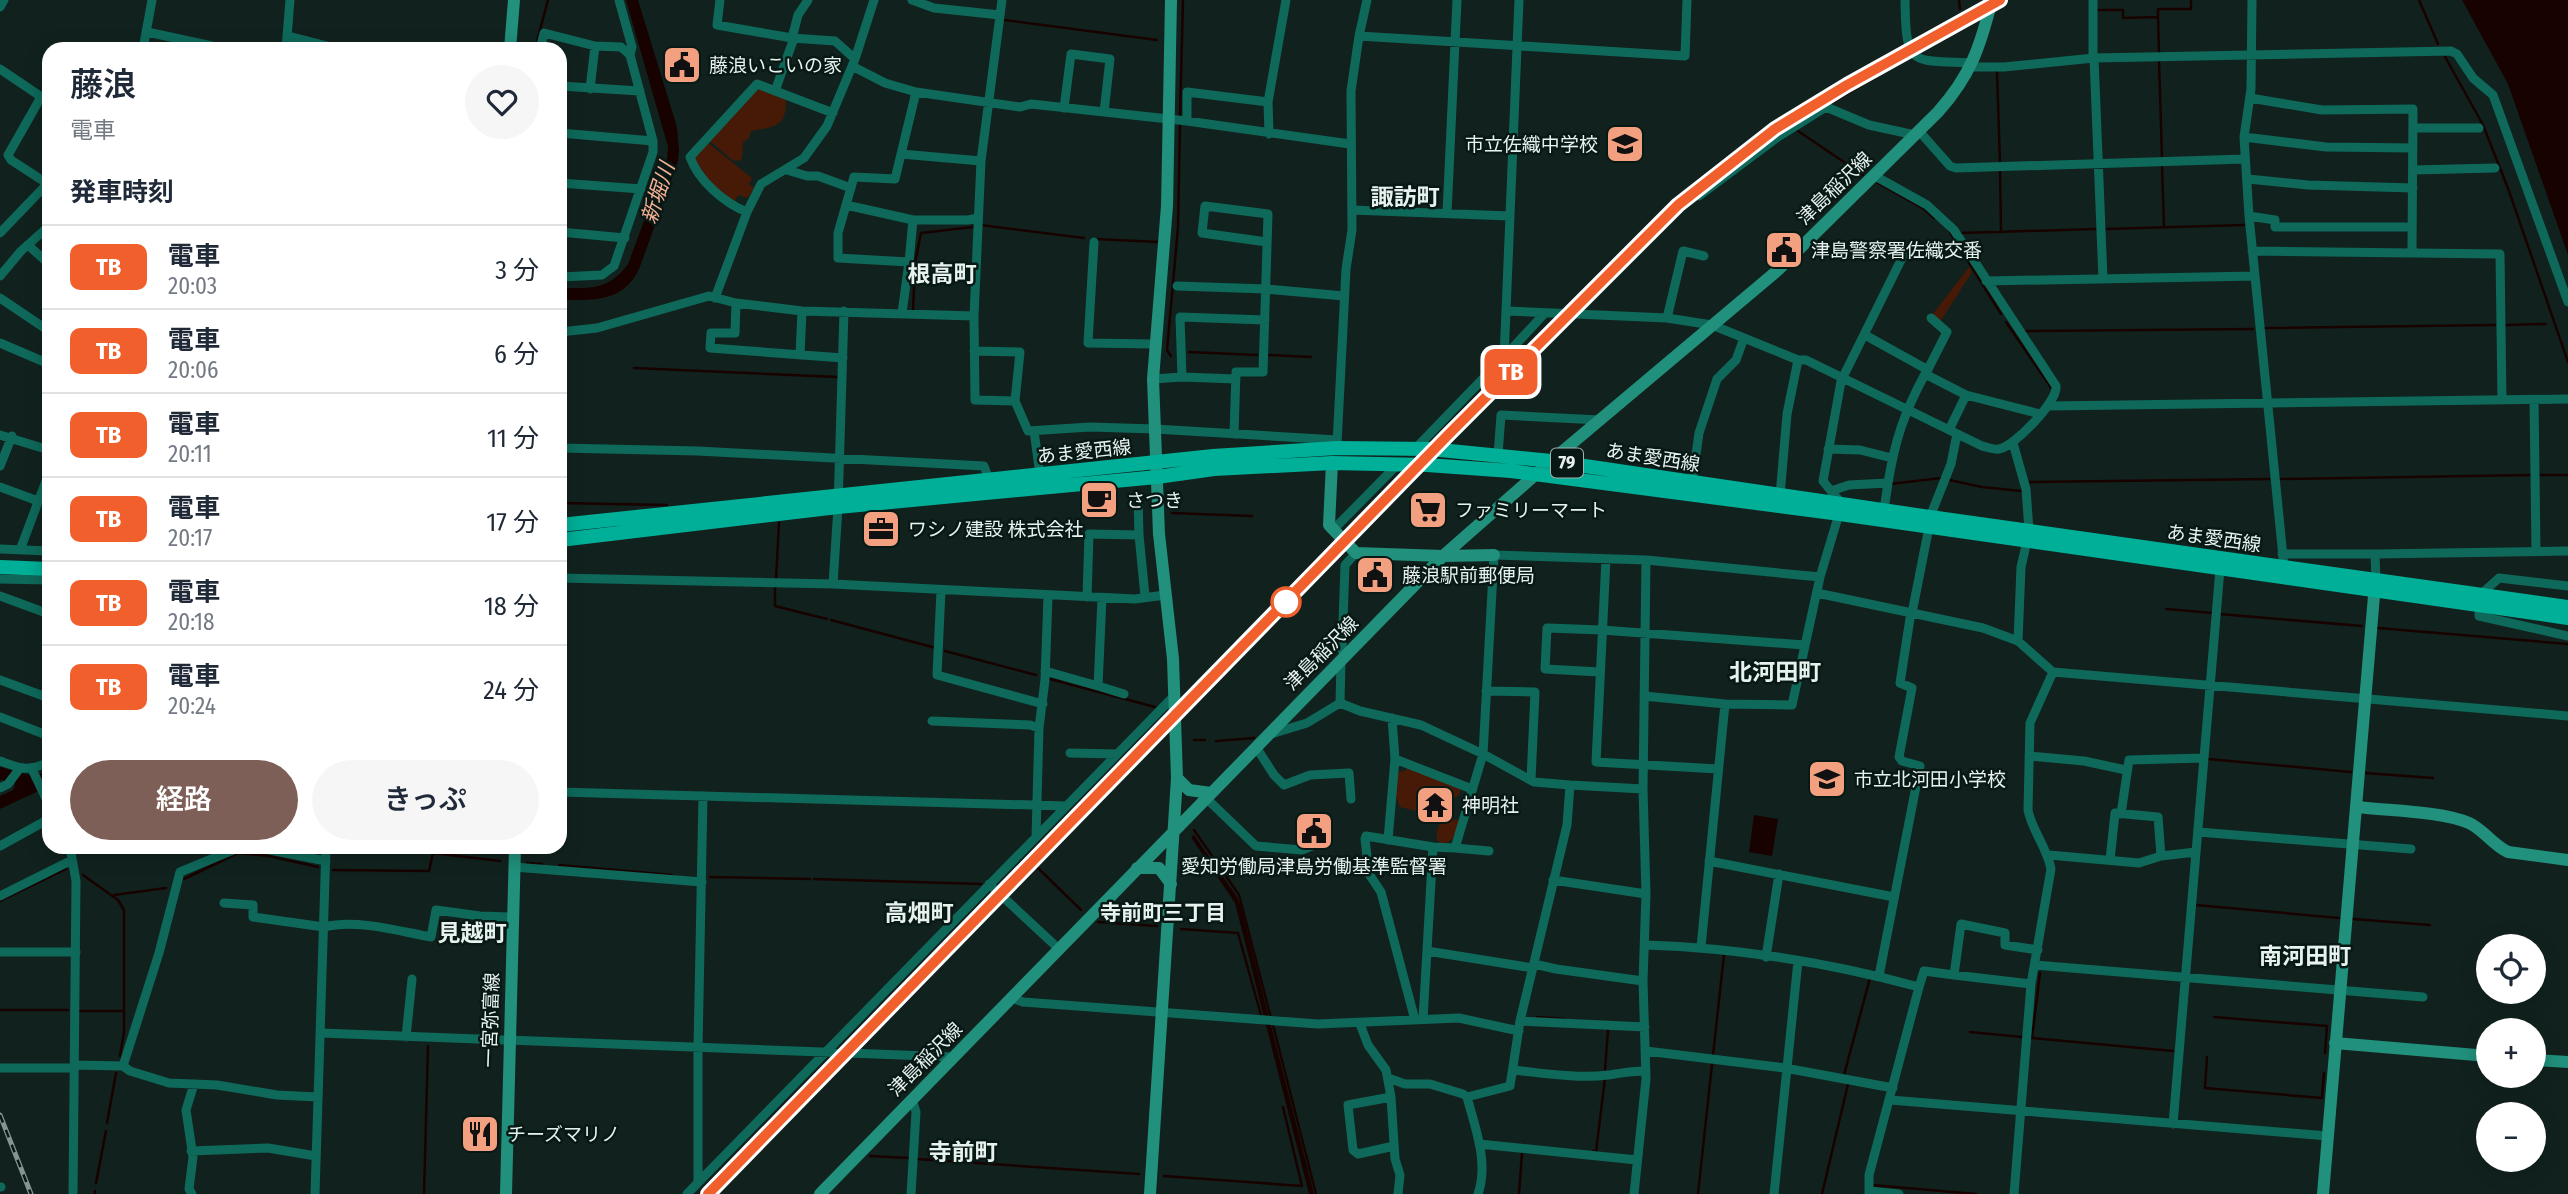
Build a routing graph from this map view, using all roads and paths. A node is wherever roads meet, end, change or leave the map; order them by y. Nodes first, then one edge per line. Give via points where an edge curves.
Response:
1 (4, 0) edge
2 (152, 0) edge
3 (290, 0) edge
4 (514, 0) edge
5 (619, 0) edge
6 (720, 0) edge
7 (808, 0) edge
8 (874, 0) edge
9 (912, 0) edge
10 (1002, 0) edge
11 (1171, 0) edge
12 (1286, 0) edge
13 (1367, 0) edge
14 (1457, 0) edge
15 (1519, 0) edge
16 (1686, 0) edge
17 (1905, 0) edge
18 (1992, 0) edge
19 (2092, 0) edge
20 (2252, 0) edge
21 (0, 7) edge
22 (1000, 15) junction
23 (147, 32) junction
24 (288, 36) junction
25 (1359, 36) junction
26 (793, 38) junction
27 (145, 42) edge
28 (192, 42) edge
29 (287, 42) edge
30 (312, 42) edge
31 (511, 42) edge
32 (542, 42) edge
33 (1456, 42) junction
34 (595, 46) junction
35 (1517, 46) junction
36 (2253, 54) junction
37 (630, 55) junction
38 (2093, 58) junction
39 (853, 62) junction
40 (1972, 65) junction
41 (1, 73) edge
42 (567, 87) edge
43 (590, 89) junction
44 (640, 91) junction
45 (775, 91) junction
46 (916, 92) junction
47 (42, 97) edge
48 (2250, 98) junction
49 (987, 103) junction
50 (1268, 103) junction
51 (42, 104) edge
52 (1064, 108) junction
53 (1104, 112) junction
54 (833, 113) junction
55 (1171, 120) junction
56 (1185, 121) junction
57 (2413, 128) junction
58 (2479, 128) dead end
59 (1917, 133) junction
60 (567, 134) edge
61 (1269, 134) junction
62 (2244, 136) junction
63 (653, 141) junction
64 (1350, 144) junction
65 (2413, 148) junction
66 (901, 154) junction
67 (2245, 159) junction
68 (981, 161) junction
69 (2099, 163) junction
70 (2495, 167) dead end
71 (787, 170) junction
72 (2413, 170) junction
73 (1875, 176) junction
74 (42, 179) edge
75 (2248, 179) junction
76 (567, 184) edge
77 (851, 188) junction
78 (2413, 188) junction
79 (42, 189) edge
80 (641, 190) junction
81 (1699, 196) dead end
82 (846, 205) junction
83 (1352, 210) junction
84 (747, 212) junction
85 (1447, 213) junction
86 (1510, 216) junction
87 (2249, 216) junction
88 (978, 218) junction
89 (913, 219) junction
90 (2412, 227) junction
91 (42, 232) edge
92 (0, 233) edge
93 (567, 233) edge
94 (625, 238) junction
95 (1094, 242) dead end
96 (1267, 242) junction
97 (27, 246) junction
98 (2252, 251) junction
99 (2412, 251) junction
100 (1905, 254) dead end
101 (1704, 257) dead end
102 (42, 258) edge
103 (909, 262) junction
104 (0, 276) edge
105 (2255, 276) junction
106 (567, 277) edge
107 (2103, 279) junction
108 (1986, 281) junction
109 (1177, 286) dead end
110 (1266, 289) junction
111 (1345, 296) junction
112 (0, 298) edge
113 (715, 298) junction
114 (2568, 302) edge
115 (736, 303) junction
116 (802, 311) junction
117 (844, 311) junction
118 (1506, 311) junction
119 (902, 313) junction
120 (1545, 313) junction
121 (974, 316) junction
122 (1667, 318) junction
123 (1931, 318) dead end
124 (1265, 320) junction
125 (1712, 325) junction
126 (42, 326) edge
127 (567, 331) edge
128 (1865, 335) junction
129 (1744, 338) junction
130 (0, 343) edge
131 (1154, 344) junction
132 (974, 351) junction
133 (800, 355) junction
134 (1504, 357) junction
135 (843, 358) junction
136 (1798, 360) junction
137 (42, 361) edge
138 (1927, 372) junction
139 (1843, 376) junction
140 (1182, 377) junction
141 (1153, 379) junction
142 (1236, 379) junction
143 (1966, 395) junction
144 (2568, 399) edge
145 (2501, 400) junction
146 (2534, 400) junction
147 (1015, 401) junction
148 (2268, 403) junction
149 (2048, 406) junction
150 (1906, 410) junction
151 (2040, 414) junction
152 (1600, 420) junction
153 (1154, 429) junction
154 (1034, 432) junction
155 (1953, 432) junction
156 (1234, 434) junction
157 (0, 435) edge
158 (12, 436) junction
159 (2013, 443) junction
160 (1337, 444) junction
161 (42, 447) edge
162 (567, 448) edge
163 (1415, 449) junction
164 (1828, 449) junction
165 (1498, 455) junction
166 (1892, 458) junction
167 (840, 459) junction
168 (1551, 461) junction
169 (1332, 463) junction
170 (1398, 464) junction
171 (0, 466) edge
172 (1156, 470) junction
173 (1535, 474) junction
174 (1040, 475) junction
175 (989, 480) junction
176 (1692, 483) junction
177 (1888, 483) junction
178 (0, 487) edge
179 (42, 491) edge
180 (1831, 491) junction
181 (1780, 496) junction
182 (1138, 498) dead end
183 (38, 501) junction
184 (838, 502) junction
185 (1841, 509) junction
186 (1884, 510) junction
187 (1929, 522) junction
188 (567, 524) edge
189 (1333, 530) junction
190 (1139, 535) junction
191 (2028, 536) junction
192 (567, 539) edge
193 (0, 549) edge
194 (20, 550) junction
195 (42, 551) edge
196 (2536, 551) junction
197 (2568, 551) edge
198 (1356, 553) junction
199 (2375, 554) junction
200 (1494, 555) junction
201 (1443, 556) junction
202 (1606, 559) junction
203 (2283, 560) junction
204 (1646, 561) junction
205 (2220, 569) junction
206 (42, 570) edge
207 (3, 575) edge
208 (1821, 577) junction
209 (567, 578) edge
210 (42, 579) edge
211 (833, 584) junction
212 (2375, 585) junction
213 (2568, 586) edge
214 (940, 591) junction
215 (1817, 593) junction
216 (1165, 595) junction
217 (1048, 596) junction
218 (1145, 596) junction
219 (2, 597) edge
220 (1087, 597) junction
221 (1102, 598) junction
222 (2479, 600) junction
223 (2568, 607) edge
224 (0, 609) edge
225 (42, 611) edge
226 (1911, 613) junction
227 (2568, 618) edge
228 (1602, 630) junction
229 (1645, 632) junction
230 (2568, 636) edge
231 (2018, 641) junction
232 (1804, 645) junction
233 (1344, 658) junction
234 (1045, 671) junction
235 (1601, 672) junction
236 (2053, 673) junction
237 (0, 680) edge
238 (1098, 686) junction
239 (2210, 687) junction
240 (1486, 691) junction
241 (1124, 694) dead end
242 (42, 695) edge
243 (1175, 695) junction
244 (1644, 696) junction
245 (2365, 699) junction
246 (1043, 704) junction
247 (1340, 704) junction
248 (1725, 704) junction
249 (2568, 716) edge
250 (0, 718) edge
251 (1392, 718) junction
252 (932, 721) dead end
253 (1039, 728) junction
254 (42, 733) edge
255 (1268, 735) junction
256 (1256, 747) junction
257 (1070, 753) dead end
258 (1117, 754) junction
259 (1483, 754) junction
260 (2029, 756) junction
261 (2204, 758) junction
262 (1395, 759) junction
263 (0, 761) edge
264 (1643, 765) junction
265 (42, 766) edge
266 (1718, 769) junction
267 (19, 770) junction
268 (34, 771) junction
269 (2126, 771) junction
270 (1177, 778) junction
271 (1531, 780) junction
272 (3, 784) edge
273 (1570, 785) junction
274 (42, 789) edge
275 (1472, 789) junction
276 (1643, 789) junction
277 (567, 792) edge
278 (703, 796) junction
279 (1209, 796) junction
280 (1351, 799) dead end
281 (1037, 806) junction
282 (1066, 806) junction
283 (2357, 807) junction
284 (2121, 814) junction
285 (42, 823) edge
286 (1175, 829) junction
287 (2198, 832) junction
288 (1036, 837) junction
289 (1327, 840) dead end
290 (1388, 840) junction
291 (2353, 844) junction
292 (0, 846) edge
293 (1433, 847) junction
294 (1455, 848) junction
295 (2411, 849) dead end
296 (1489, 851) dead end
297 (2196, 852) junction
298 (71, 854) edge
299 (224, 854) edge
300 (290, 854) edge
301 (326, 854) edge
302 (514, 854) edge
303 (2049, 855) junction
304 (2161, 856) junction
305 (72, 860) junction
306 (2110, 860) junction
307 (2568, 860) edge
308 (326, 861) junction
309 (1709, 861) junction
310 (514, 867) junction
311 (1137, 868) junction
312 (1779, 874) junction
313 (1553, 880) junction
314 (702, 882) junction
315 (989, 884) junction
316 (1171, 884) junction
317 (1646, 894) junction
318 (0, 896) edge
319 (1894, 897) junction
320 (224, 903) dead end
321 (512, 917) junction
322 (324, 927) junction
323 (1646, 945) junction
324 (1701, 947) junction
325 (1059, 949) junction
326 (2038, 950) junction
327 (1427, 951) junction
328 (0, 952) edge
329 (76, 952) junction
330 (1766, 957) junction
331 (1798, 961) junction
332 (2035, 965) junction
333 (1533, 966) junction
334 (1954, 975) junction
335 (1879, 976) junction
336 (2185, 978) junction
337 (412, 979) dead end
338 (1643, 981) junction
339 (2031, 984) junction
340 (1919, 987) junction
341 (2340, 990) junction
342 (2423, 997) dead end
343 (1012, 998) junction
344 (1163, 1013) junction
345 (1419, 1019) junction
346 (1360, 1024) junction
347 (1520, 1026) junction
348 (1645, 1027) junction
349 (321, 1033) junction
350 (407, 1037) junction
351 (509, 1040) junction
352 (2335, 1044) junction
353 (698, 1048) junction
354 (827, 1051) junction
355 (1646, 1051) junction
356 (2476, 1055) edge
357 (954, 1056) junction
358 (2546, 1061) edge
359 (2568, 1062) edge
360 (123, 1066) junction
361 (75, 1067) junction
362 (0, 1068) edge
363 (1786, 1068) junction
364 (1513, 1070) junction
365 (1646, 1071) junction
366 (1388, 1078) junction
367 (194, 1084) junction
368 (1893, 1088) junction
369 (318, 1097) junction
370 (1391, 1097) junction
371 (1467, 1097) junction
372 (912, 1100) junction
373 (1889, 1100) junction
374 (2021, 1112) junction
375 (2173, 1124) junction
376 (2328, 1136) junction
377 (1479, 1144) junction
378 (1394, 1146) junction
379 (191, 1152) junction
380 (316, 1156) junction
381 (1637, 1160) junction
382 (698, 1182) junction
383 (1869, 1193) edge
384 (73, 1194) edge
385 (192, 1194) edge
386 (315, 1194) edge
387 (506, 1194) edge
388 (687, 1194) edge
389 (820, 1194) edge
390 (911, 1194) edge
391 (1150, 1194) edge
392 (1398, 1194) edge
393 (1478, 1194) edge
394 (1634, 1194) edge
395 (1774, 1194) edge
396 (1899, 1194) edge
397 (2014, 1194) edge
398 (2323, 1194) edge

1 - 21 street
2 - 23 street
3 - 24 street
4 - 31 street
5 - 37 street via 632,47
6 - 26 street via 717,25
7 - 26 street via 798,15
8 - 39 street
9 - 22 street via 934,8
10 - 22 street
11 - 55 street
12 - 50 street
13 - 25 street
14 - 33 street
15 - 35 street
16 - 35 street via 1685,56
17 - 40 street via 1905,39 1913,54 1923,61
18 - 40 street, 津島稲沢線
19 - 38 street
20 - 36 street
22 - 49 street
23 - 27 street
23 - 28 street
24 - 29 street
24 - 30 street
25 - 33 street
25 - 64 street via 1350,91
26 - 39 street via 835,41
26 - 45 street
32 - 34 street via 544,33
33 - 35 street
33 - 85 street
34 - 37 street via 621,47
34 - 43 street
35 - 86 street
36 - 38 street
36 - 48 street
36 - 114 street via 2445,49 2457,54 2473,78 2493,95
37 - 44 street
38 - 40 street via 2004,67
38 - 69 street
39 - 46 street via 885,83
39 - 54 street
40 - 59 street, 津島稲沢線 via 1956,92
41 - 47 street
42 - 43 street
43 - 44 street
44 - 63 street
45 - 54 street
45 - 84 street via 757,84 690,157 694,170 731,206
46 - 49 street
46 - 66 street
48 - 57 street via 2322,110 2413,109
48 - 62 street
49 - 52 street
49 - 68 street
50 - 56 street via 1187,92
50 - 61 street
51 - 74 street via 8,155
52 - 53 street
52 - 53 street via 1071,54 1110,59
53 - 55 street
54 - 71 street via 804,158
55 - 56 street
55 - 131 street
56 - 61 street
57 - 58 street
57 - 65 street
59 - 69 street via 1956,168
59 - 73 street, 津島稲沢線
59 - 81 street via 1869,125 1826,107 1777,136
60 - 63 street
61 - 64 street
62 - 65 street via 2326,147
62 - 67 street
63 - 80 street
64 - 83 street
65 - 72 street
66 - 68 street
66 - 77 street via 895,179 854,177
67 - 69 street
67 - 75 street
68 - 88 street
69 - 107 street
70 - 72 street
71 - 77 street
71 - 84 street via 761,184
72 - 78 street
73 - 108 street via 1927,205 1954,230
73 - 125 street, 津島稲沢線 via 1778,270
75 - 78 street via 2308,186
75 - 87 street
76 - 80 street
77 - 82 street
78 - 90 street
79 - 92 street
80 - 94 street
82 - 89 street
82 - 103 street via 838,233 838,258
83 - 85 street
83 - 111 street
84 - 113 street
85 - 86 street
86 - 118 street
87 - 90 street via 2275,220 2275,227
87 - 98 street
88 - 89 street
88 - 121 street
89 - 103 street
90 - 99 street
91 - 97 street
93 - 94 street
94 - 106 street via 614,266 602,275
95 - 131 street via 1088,343
96 - 96 street via 1268,214 1205,206 1202,233
96 - 110 street
97 - 102 street
97 - 104 street
98 - 99 street
98 - 105 street
99 - 145 street via 2500,254
100 - 128 street
101 - 122 street via 1683,251
103 - 119 street
105 - 107 street
105 - 148 street
107 - 108 street
108 - 149 street via 2056,386 2057,393
109 - 110 street
110 - 111 street
110 - 124 street
111 - 160 street
112 - 126 street
113 - 115 street
113 - 127 street
115 - 116 street
115 - 133 street via 735,333 711,334 710,348
116 - 117 street
116 - 133 street
117 - 119 street
117 - 135 street
118 - 120 street
118 - 134 street
119 - 121 street
120 - 122 street
120 - 134 street
121 - 132 street
122 - 125 street
123 - 138 street via 1947,332
124 - 140 street via 1180,317
124 - 142 street via 1263,372 1236,372
125 - 129 street
125 - 152 street, 津島稲沢線
128 - 138 street
128 - 139 street
129 - 136 street
129 - 176 street via 1736,360 1717,379 1699,433
130 - 137 street
131 - 141 street
132 - 147 street via 975,400
132 - 147 street via 1020,352
133 - 135 street
134 - 163 street
135 - 167 street
136 - 139 street
136 - 181 street via 1787,414
138 - 143 street
138 - 150 street
139 - 150 street
139 - 164 street
140 - 141 street
140 - 142 street
141 - 153 street
142 - 156 street
143 - 151 street
143 - 155 street
144 - 146 street
145 - 146 street
145 - 148 street
146 - 196 street
147 - 154 street via 1025,428
148 - 149 street
148 - 203 street
149 - 151 street
150 - 155 street
150 - 166 street
151 - 159 street
152 - 165 street via 1501,415
152 - 168 street, 津島稲沢線
153 - 154 street via 1090,427
153 - 156 street
153 - 172 street
154 - 174 street
155 - 159 street via 1982,446 1999,449
155 - 187 street via 1951,464
156 - 160 street
157 - 158 street
158 - 161 street
158 - 171 street
159 - 191 street via 2026,489
160 - 163 main road, あま愛西線 / 79
160 - 172 main road, あま愛西線 / 79 via 1227,454
162 - 167 street
163 - 165 main road, あま愛西線 / 79
164 - 166 street
164 - 180 street via 1823,481
165 - 168 main road, あま愛西線 / 79
166 - 177 street
167 - 175 street via 984,466
167 - 184 street
168 - 173 street, 津島稲沢線
168 - 176 main road, あま愛西線 / 79
169 - 170 main road, あま愛西線 / 79
169 - 172 main road, あま愛西線 / 79
169 - 189 street via 1329,525
170 - 173 main road, あま愛西線 / 79
170 - 189 street
172 - 174 main road, あま愛西線 / 79
172 - 184 main road, あま愛西線 / 79
172 - 216 street
173 - 185 main road, あま愛西線 / 79
173 - 201 street, 津島稲沢線
174 - 175 main road, あま愛西線 / 79
175 - 184 main road, あま愛西線 / 79
176 - 181 main road, あま愛西線 / 79
177 - 180 street
177 - 186 street
178 - 183 street
179 - 183 street
180 - 185 street
181 - 185 main road, あま愛西線 / 79
182 - 190 street
183 - 194 street
184 - 188 main road, あま愛西線 / 79
184 - 192 main road, あま愛西線 / 79
184 - 211 street
185 - 186 main road, あま愛西線 / 79
185 - 187 main road, あま愛西線 / 79
185 - 208 street
186 - 187 main road, あま愛西線 / 79
187 - 191 main road, あま愛西線 / 79
187 - 226 street
189 - 198 street
190 - 218 street
190 - 220 street via 1089,534
191 - 203 main road, あま愛西線 / 79
191 - 205 main road, あま愛西線 / 79
191 - 231 street via 2021,567
193 - 194 street
194 - 195 street
196 - 197 street
196 - 199 street
198 - 201 street
198 - 233 street via 1345,565
199 - 203 street
199 - 212 street
200 - 201 street
200 - 202 street
200 - 240 street
201 - 233 street, 津島稲沢線
202 - 204 street
202 - 228 street
203 - 212 main road, あま愛西線 / 79
204 - 208 street
204 - 229 street
205 - 212 main road, あま愛西線 / 79
205 - 239 street
206 - 207 main road
207 - 210 street
207 - 219 street
208 - 215 street
209 - 211 street
211 - 214 street
212 - 222 main road, あま愛西線 / 79
212 - 245 street
213 - 222 street via 2499,578
214 - 217 street
214 - 246 street via 937,675
215 - 226 street
215 - 232 street
216 - 218 street
216 - 243 street
217 - 220 street
217 - 234 street
218 - 221 street
219 - 224 street
219 - 225 street
220 - 221 street
221 - 238 street
222 - 223 main road, あま愛西線 / 79
222 - 227 main road, あま愛西線 / 79
222 - 230 street via 2479,617
226 - 231 street via 1983,628
226 - 319 street via 1900,683 1912,688 1899,757 1920,766
228 - 229 street
228 - 235 street
228 - 235 street via 1546,628 1545,669
229 - 232 street
229 - 244 street
231 - 236 street
232 - 248 street via 1792,705
233 - 247 street
233 - 255 street, 津島稲沢線
234 - 238 street
234 - 246 street
235 - 264 street via 1596,762
236 - 239 street
236 - 260 street via 2030,723
237 - 242 street
238 - 241 street
239 - 245 street
239 - 261 street
240 - 259 street
240 - 271 street via 1535,692
243 - 258 street
243 - 270 street
244 - 248 street
244 - 264 street
245 - 249 street
245 - 283 street
246 - 253 street
247 - 251 street
247 - 255 street via 1307,723
248 - 266 street
250 - 254 street
251 - 259 street via 1421,725
251 - 262 street
252 - 253 street
253 - 281 street
255 - 256 street, 津島稲沢線
256 - 279 street, 津島稲沢線
256 - 280 street via 1284,785 1310,775 1349,773
257 - 258 street
258 - 282 street
259 - 271 street
259 - 275 street
260 - 269 street
260 - 303 street via 2028,810
261 - 269 street via 2132,759
261 - 287 street
262 - 275 street
262 - 290 street
263 - 267 street
264 - 266 street
264 - 276 street
265 - 268 street
266 - 309 street
267 - 268 street
267 - 272 street
268 - 274 street
269 - 284 street
270 - 279 street via 1189,790
270 - 286 street
271 - 273 street
273 - 276 street
273 - 313 street via 1567,825
275 - 294 street
276 - 317 street
277 - 278 street
278 - 281 street
278 - 314 street
279 - 286 street, 津島稲沢線
279 - 289 street via 1256,846 1302,850
281 - 282 street
281 - 288 street
282 - 288 street
283 - 291 street
283 - 307 street via 2451,818 2473,825 2508,852
284 - 304 street via 2158,817
284 - 306 street via 2115,813
285 - 292 street
286 - 311 street, 津島稲沢線
286 - 316 street
287 - 291 street
287 - 297 street
288 - 315 street
290 - 293 street
290 - 345 street via 1366,836 1369,874 1381,892
291 - 295 street
291 - 341 street
293 - 294 street
293 - 327 street
294 - 296 street
297 - 304 street
297 - 336 street
298 - 305 street
299 - 360 street via 180,872
300 - 308 street
301 - 308 street
302 - 310 street, 一宮弥富線
303 - 306 street
303 - 326 street via 2051,869
304 - 306 street via 2139,863
305 - 318 street
305 - 329 street
308 - 322 street
309 - 312 street
309 - 324 street
310 - 314 street
310 - 321 street, 一宮弥富線
311 - 316 street via 1159,868
311 - 325 street, 津島稲沢線
312 - 319 street
312 - 330 street
313 - 317 street
313 - 333 street
314 - 353 street
315 - 325 street
315 - 354 street
316 - 344 street
317 - 323 street
319 - 335 street
320 - 322 street via 253,905 253,917
321 - 322 street via 436,910 431,937 360,925
321 - 351 street, 一宮弥富線
322 - 349 street
323 - 324 street
323 - 338 street
324 - 330 street
325 - 343 street, 津島稲沢線
326 - 332 street
326 - 334 street via 2005,946 2005,933 1961,925
327 - 333 street
327 - 345 street
328 - 329 street
329 - 361 street
330 - 331 street
331 - 335 street
331 - 363 street
332 - 336 street
332 - 339 street
333 - 338 street
333 - 347 street
334 - 339 street
334 - 340 street via 1924,971
335 - 340 street
336 - 341 street
336 - 375 street
337 - 350 street
338 - 348 street
339 - 374 street
340 - 368 street
341 - 342 street
341 - 352 street
343 - 344 street
343 - 357 street, 津島稲沢線
344 - 346 street
344 - 391 street
345 - 346 street
345 - 347 street via 1459,1018
346 - 366 street
347 - 348 street
347 - 364 street
348 - 355 street
349 - 350 street
349 - 369 street
350 - 351 street
351 - 353 street
351 - 387 street, 一宮弥富線
352 - 356 street
352 - 376 street
353 - 354 street
353 - 382 street
354 - 357 street
354 - 382 street
355 - 363 street
355 - 365 street
357 - 372 street, 津島稲沢線
358 - 359 street
360 - 361 street
360 - 367 street via 169,1083
361 - 362 street
361 - 384 street
363 - 368 street
363 - 395 street
364 - 365 street via 1608,1075
364 - 371 street via 1510,1086
365 - 381 street
366 - 370 street
366 - 371 street via 1405,1084 1430,1084
367 - 369 street
367 - 379 street via 186,1110
368 - 373 street
369 - 380 street
370 - 378 street
370 - 378 street via 1348,1105 1353,1150 1358,1154
371 - 377 street
372 - 389 street, 津島稲沢線
372 - 390 street via 916,1112
373 - 374 street
373 - 383 street via 1869,1175
374 - 375 street
374 - 397 street
375 - 376 street
376 - 398 street
377 - 381 street
377 - 393 street
378 - 392 street via 1400,1175
379 - 380 street via 268,1148
379 - 385 street
380 - 386 street
381 - 394 street
382 - 388 street
383 - 396 street

